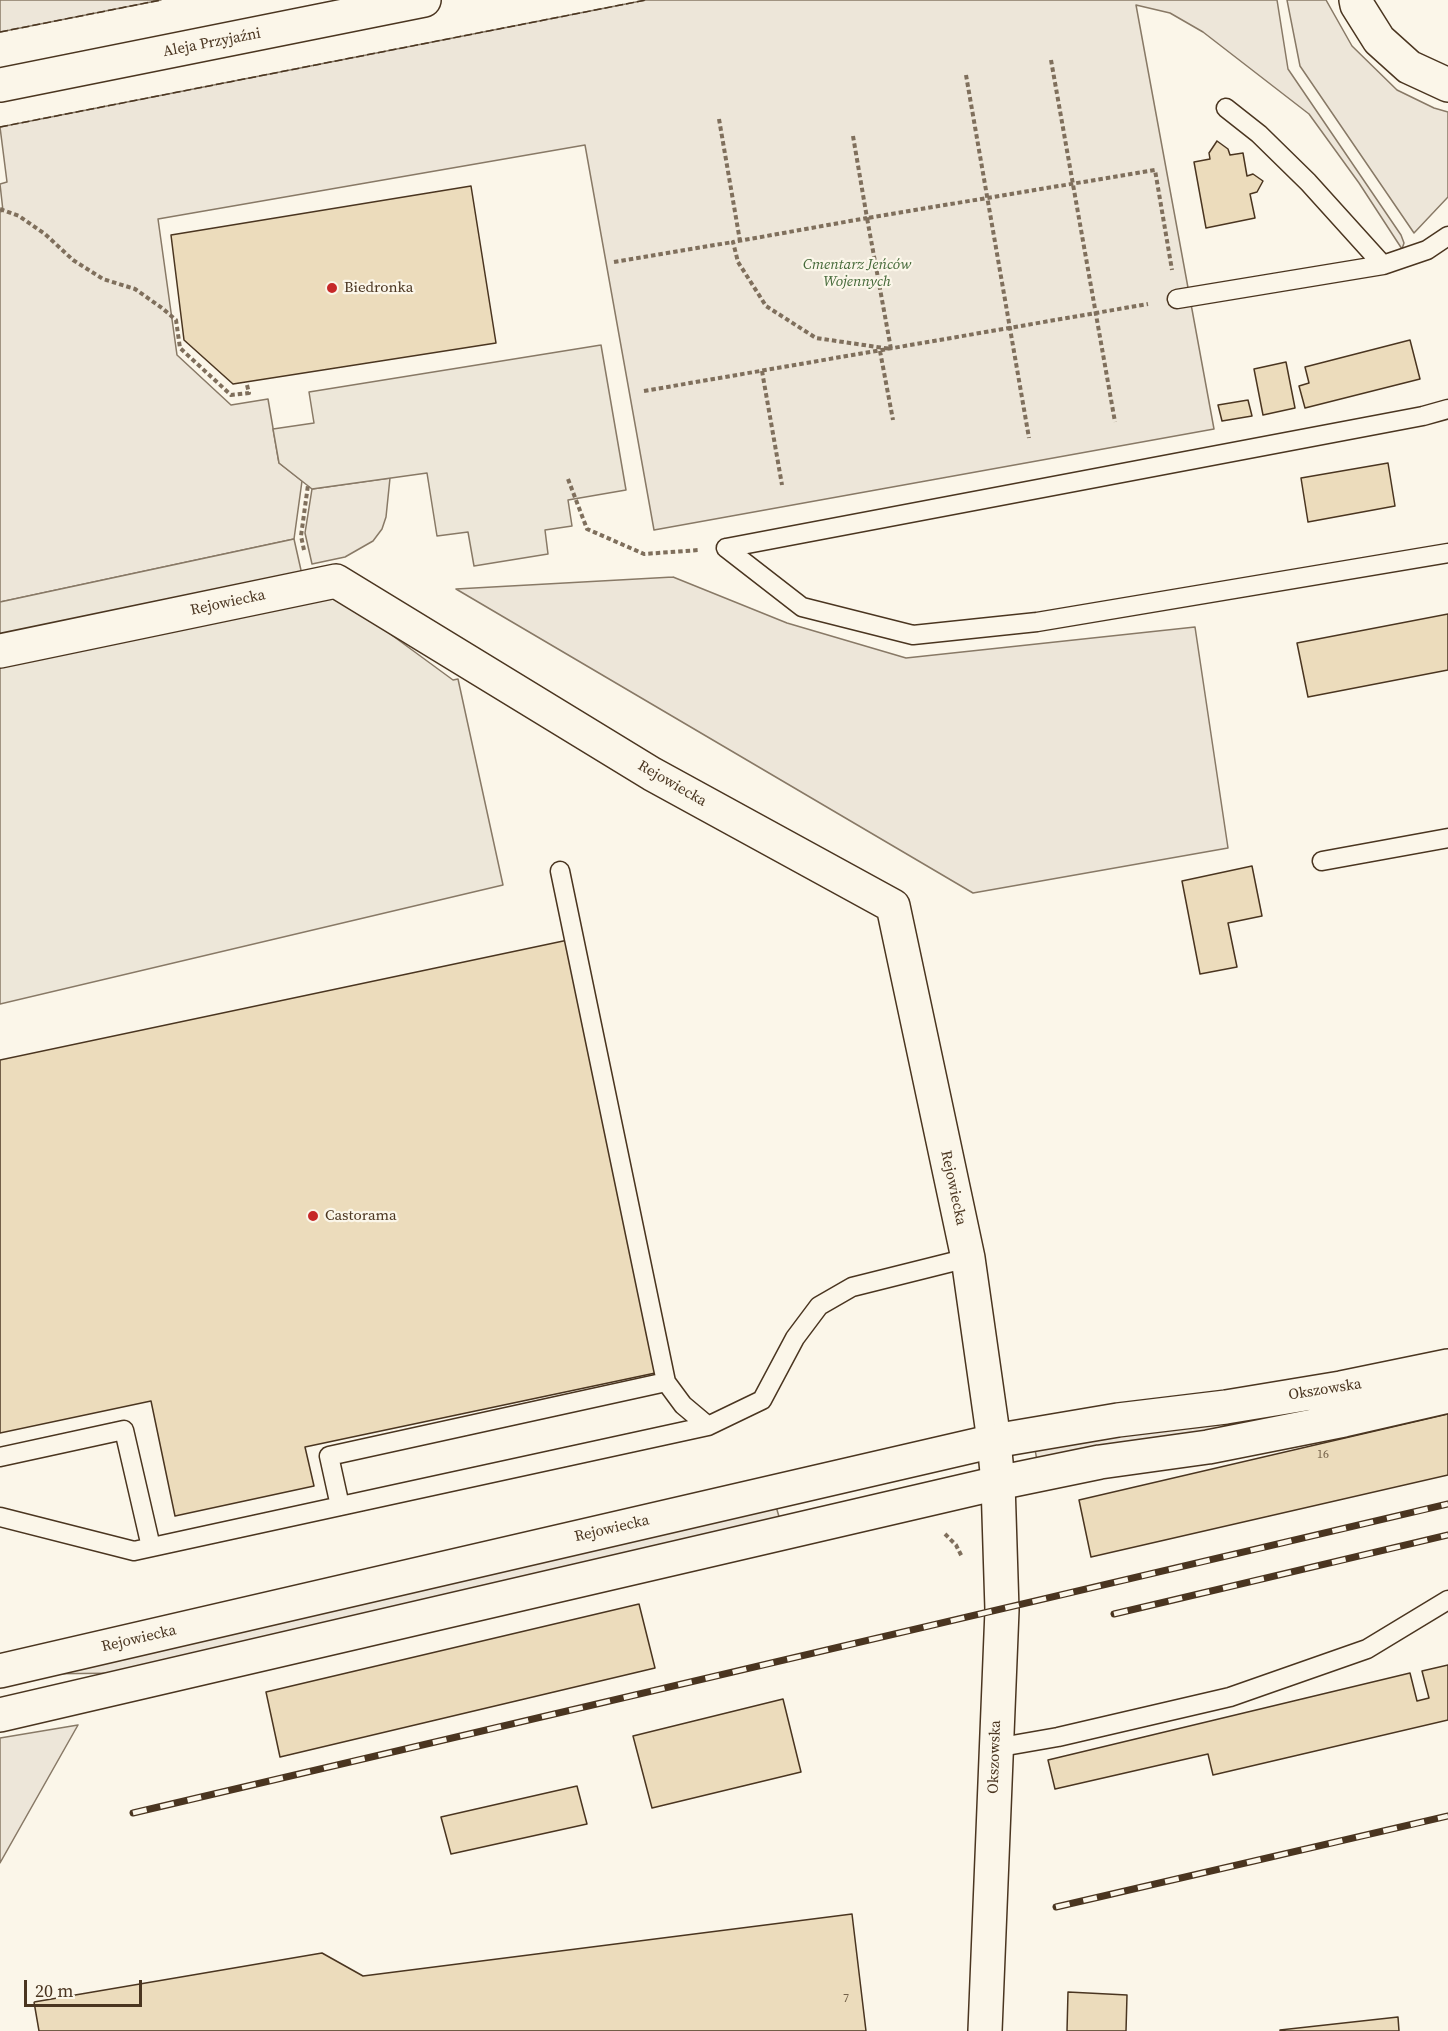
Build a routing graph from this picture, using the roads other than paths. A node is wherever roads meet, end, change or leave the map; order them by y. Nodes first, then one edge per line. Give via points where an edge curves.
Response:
1 (424, 0) edge
2 (1355, 2) edge
3 (0, 85) edge
4 (1448, 85) edge
5 (1226, 108) dead end
6 (1448, 236) edge
7 (1383, 265) junction
8 (1177, 299) road end
9 (1448, 409) edge
10 (1448, 553) edge
11 (0, 651) edge
12 (1448, 838) edge
13 (1322, 861) dead end
14 (560, 871) dead end
15 (968, 1258) junction
16 (1448, 1366) edge
17 (666, 1382) junction
18 (1448, 1396) edge
19 (708, 1426) junction
20 (994, 1441) junction
21 (0, 1457) edge
22 (998, 1483) junction
23 (340, 1506) junction
24 (0, 1517) edge
25 (152, 1547) junction
26 (1448, 1600) edge
27 (0, 1671) edge
28 (0, 1715) edge
29 (995, 1748) junction
30 (985, 2031) edge

1 - 3 main road, Aleja Przyjaźni
2 - 4 main road via 1379,40 1409,67
5 - 7 lane via 1308,182
6 - 7 lane via 1427,250
7 - 8 lane
9 - 10 lane via 726,548 802,607 913,635 1037,622
11 - 15 main road, Rejowiecka via 336,581 652,774 893,906
12 - 13 lane
14 - 17 lane
15 - 19 lane via 852,1287 819,1306 795,1338 762,1400
15 - 20 main road, Rejowiecka
16 - 20 main road, Okszowska via 1226,1407
17 - 19 lane via 683,1405
17 - 23 lane via 329,1456
18 - 22 main road, Okszowska via 1208,1447 1100,1462
19 - 23 lane
20 - 22 main road, Okszowska
20 - 27 main road, Rejowiecka
21 - 25 lane via 124,1430
22 - 28 main road
22 - 29 main road, Okszowska via 1002,1610
23 - 25 lane
24 - 25 lane via 134,1551
26 - 29 lane via 1367,1649 1230,1697
29 - 30 main road, Okszowska

